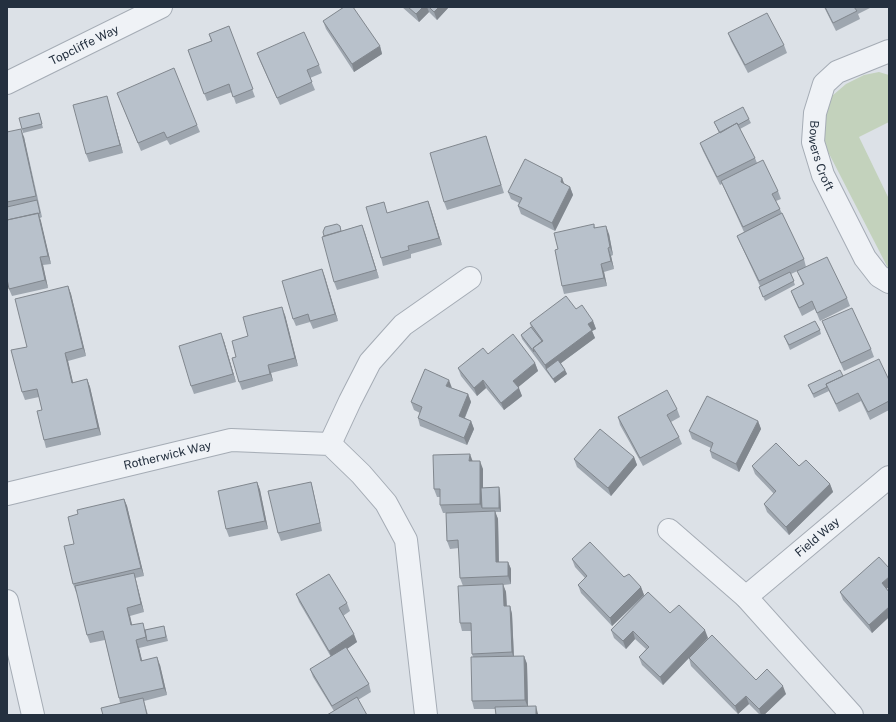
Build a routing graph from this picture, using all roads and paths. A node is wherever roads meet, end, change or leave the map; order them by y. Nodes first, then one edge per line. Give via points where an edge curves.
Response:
1 (161, 7) edge
2 (889, 51) edge
3 (7, 83) edge
4 (470, 278) dead end
5 (889, 282) edge
6 (330, 444) junction
7 (889, 477) edge
8 (7, 494) edge
9 (669, 530) dead end
10 (746, 597) junction
11 (7, 601) edge
12 (33, 715) edge
13 (426, 715) edge
14 (852, 715) edge

1 - 3 street, Topcliffe Way
2 - 5 street, Bowers Croft via 837,72 824,84 815,113 813,142 823,175 865,258 879,276
4 - 6 street via 403,325 370,362
6 - 8 street, Rotherwick Way via 231,440
6 - 13 street via 386,503 406,540
7 - 10 street, Field Way
9 - 10 street
10 - 14 street
11 - 12 street

